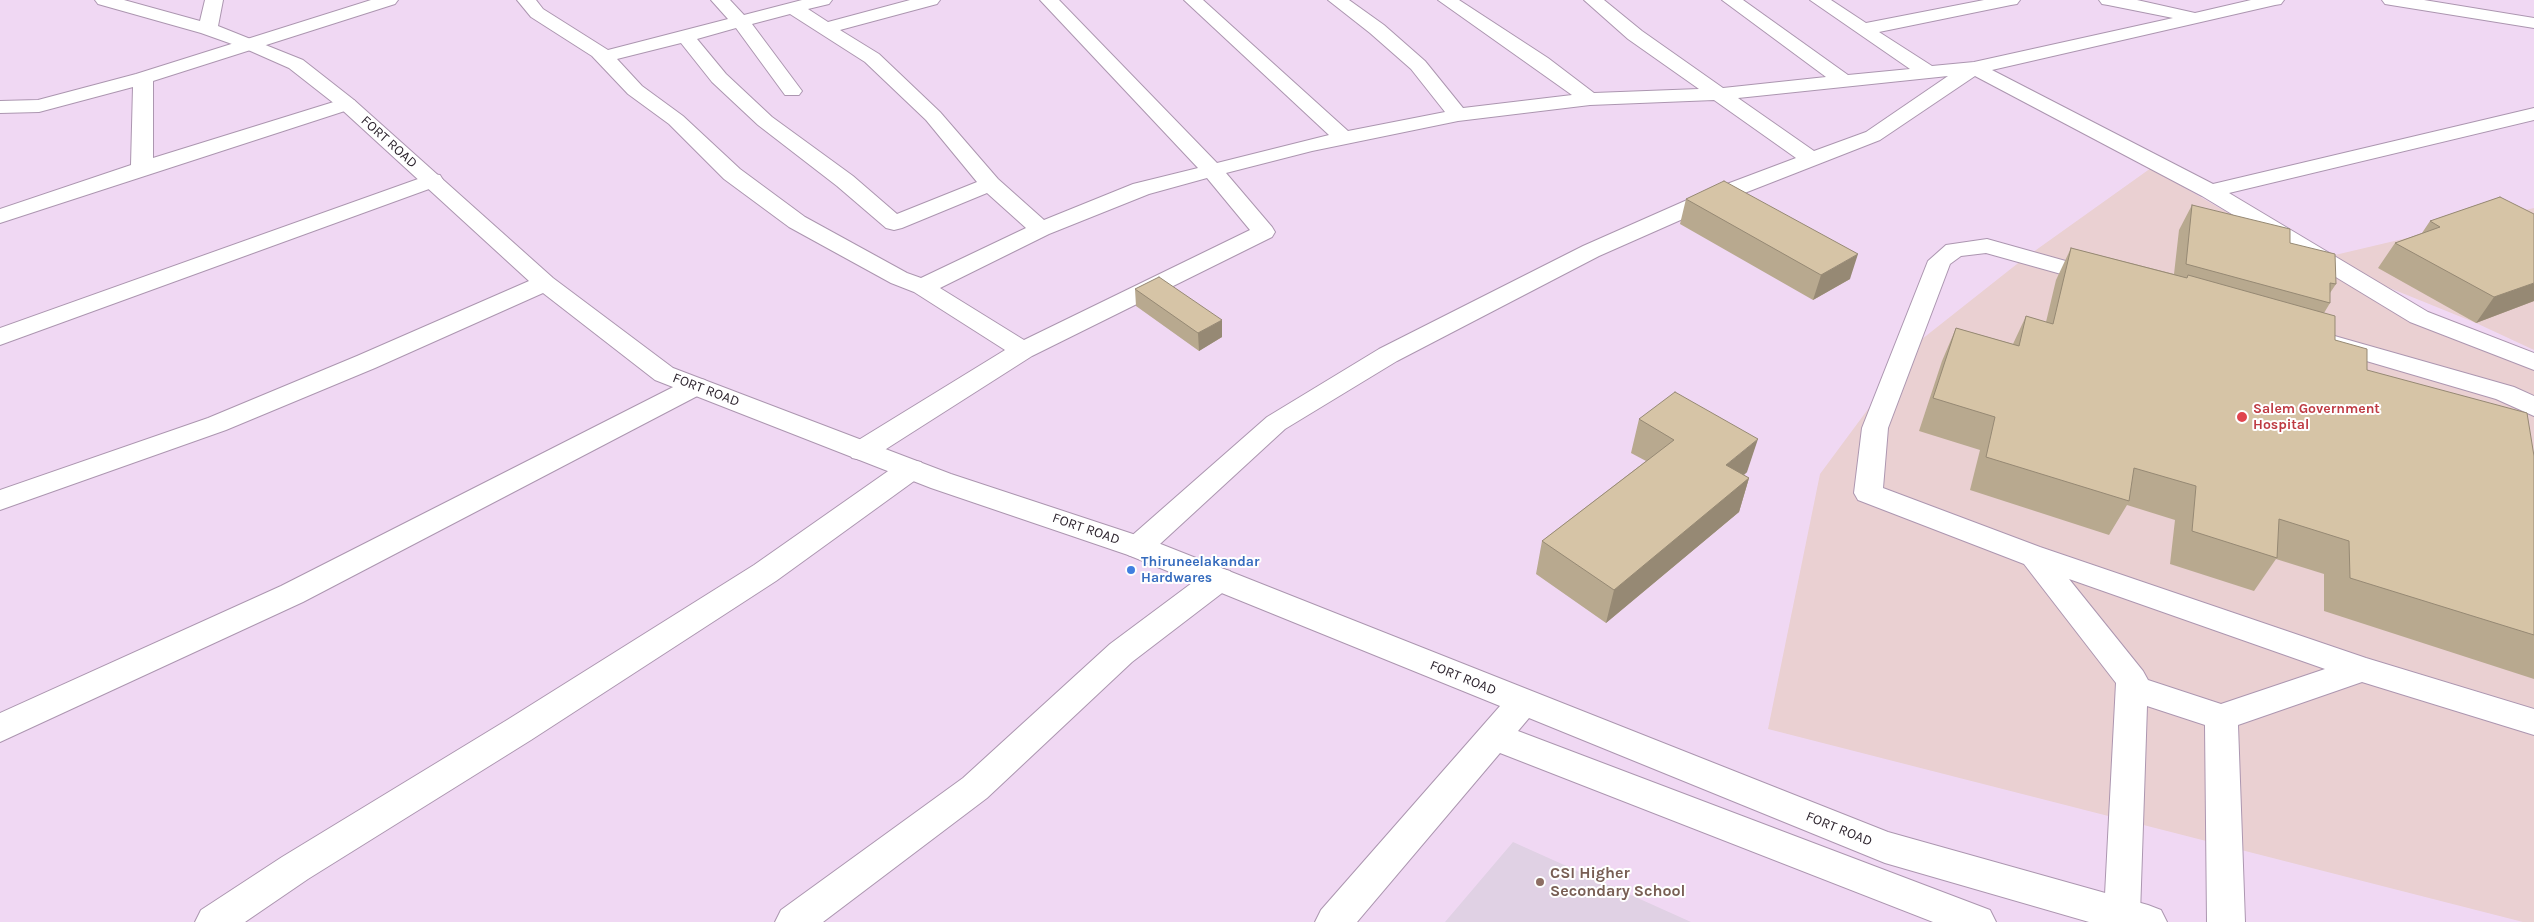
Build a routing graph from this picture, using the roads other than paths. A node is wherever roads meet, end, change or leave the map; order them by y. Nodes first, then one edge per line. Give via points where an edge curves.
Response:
1 (214, 0) edge
2 (389, 0) edge
3 (526, 0) edge
4 (720, 0) edge
5 (823, 0) edge
6 (931, 0) edge
7 (1049, 0) edge
8 (1193, 0) edge
9 (1337, 0) edge
10 (1447, 0) edge
11 (1593, 0) edge
12 (1731, 0) edge
13 (1819, 0) edge
14 (2011, 0) edge
15 (2108, 0) edge
16 (2275, 0) edge
17 (2391, 0) edge
18 (115, 1) edge
19 (793, 8) junction
20 (2200, 17) junction
21 (740, 21) junction
22 (2534, 23) edge
23 (826, 28) junction
24 (208, 29) junction
25 (1864, 29) junction
26 (684, 35) junction
27 (253, 45) junction
28 (604, 57) junction
29 (1974, 68) junction
30 (1929, 73) junction
31 (143, 78) junction
32 (1844, 81) junction
33 (792, 91) dead end
34 (1719, 94) junction
35 (1590, 99) junction
36 (347, 104) junction
37 (0, 108) edge
38 (2534, 114) edge
39 (1458, 115) junction
40 (1344, 138) junction
41 (1812, 159) junction
42 (142, 168) junction
43 (1212, 170) junction
44 (432, 180) junction
45 (990, 184) junction
46 (2210, 191) junction
47 (0, 216) edge
48 (1041, 229) junction
49 (544, 283) junction
50 (2122, 284) edge
51 (922, 287) junction
52 (2304, 336) edge
53 (0, 337) edge
54 (1023, 350) junction
55 (2534, 362) edge
56 (696, 386) junction
57 (2534, 407) edge
58 (862, 450) junction
59 (911, 469) junction
60 (0, 500) edge
61 (1138, 547) junction
62 (2034, 556) junction
63 (1219, 579) junction
64 (2362, 669) junction
65 (2132, 688) junction
66 (1523, 702) junction
67 (2221, 717) junction
68 (2534, 722) edge
69 (0, 728) edge
70 (1494, 736) junction
71 (2135, 918) edge
72 (214, 922) edge
73 (794, 922) edge
74 (1334, 922) edge
75 (1977, 922) edge
76 (2226, 922) edge

1 - 24 street
2 - 27 street
3 - 28 street via 537,13
4 - 21 street
5 - 19 street
6 - 23 street
7 - 43 street
8 - 40 street
9 - 39 street via 1418,65
10 - 35 street
11 - 34 street via 1635,35
12 - 32 street
13 - 25 street
14 - 25 street
15 - 20 street
16 - 20 street
17 - 22 street
18 - 24 street, FORT ROAD
19 - 21 street
19 - 23 street
20 - 29 street
21 - 26 street
21 - 33 street
23 - 45 street via 872,58 933,116
24 - 27 street, FORT ROAD
25 - 30 street
26 - 28 street
26 - 45 street via 719,78 766,121 894,223
27 - 31 street
27 - 36 street, FORT ROAD via 296,64
28 - 51 street via 635,90 676,120 732,174 797,222 899,278
29 - 30 street
29 - 41 street via 1873,136
29 - 46 street
30 - 32 street
31 - 37 street via 39,106
31 - 42 street
32 - 34 street
34 - 35 street
34 - 41 street
35 - 39 street
36 - 42 street
36 - 44 street, FORT ROAD
38 - 46 street
39 - 40 street
40 - 43 street
41 - 61 street via 1591,251 1388,355 1276,423
42 - 47 street
43 - 48 street via 1141,188
43 - 54 street via 1264,232
44 - 49 street, FORT ROAD
44 - 53 street
45 - 48 street
46 - 55 street via 2419,316
48 - 51 street
49 - 56 street, FORT ROAD via 664,374
49 - 60 street via 216,424
50 - 62 street via 1988,246 1954,250 1940,261 1875,428 1868,493
51 - 54 street
52 - 57 street via 2505,393
54 - 58 street
56 - 58 street, FORT ROAD
56 - 69 street via 292,594
58 - 59 street, FORT ROAD
59 - 61 street, FORT ROAD
59 - 72 street via 765,572
61 - 63 street, FORT ROAD
62 - 64 street
62 - 65 street via 2132,680
63 - 66 street, FORT ROAD
63 - 73 street via 1122,654 975,788
64 - 67 street
64 - 68 street
65 - 67 street
65 - 71 street
66 - 70 street
66 - 71 street, FORT ROAD via 1885,847
67 - 76 street
70 - 74 street
70 - 75 street

